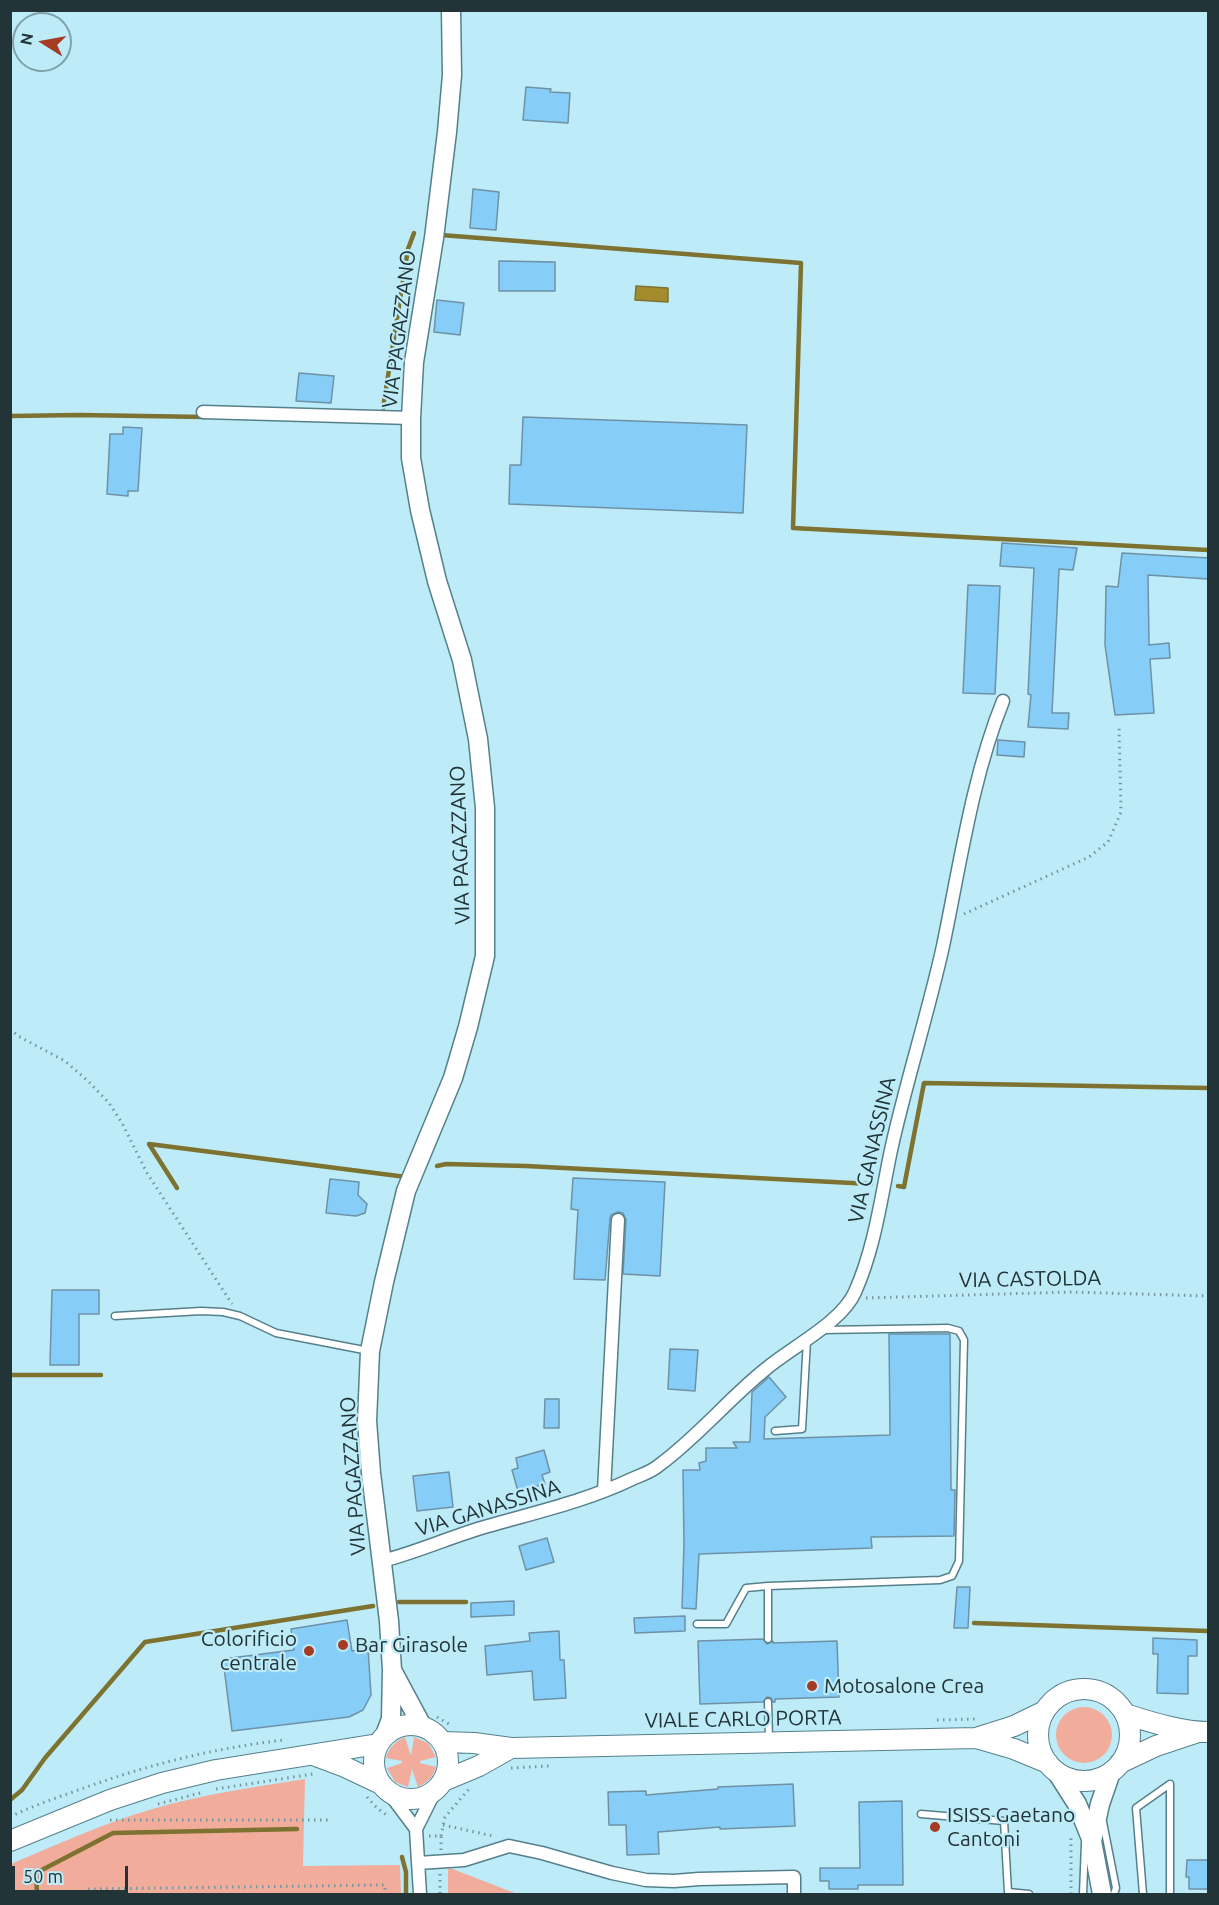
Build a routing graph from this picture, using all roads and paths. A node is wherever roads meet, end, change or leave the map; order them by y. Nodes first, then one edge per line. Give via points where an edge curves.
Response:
1 (451, 10) edge
2 (203, 412) dead end
3 (411, 418) junction
4 (1004, 701) dead end
5 (1119, 728) dead end
6 (947, 924) junction
7 (10, 1029) edge
8 (618, 1221) dead end
9 (1209, 1296) edge
10 (852, 1298) junction
11 (115, 1316) dead end
12 (240, 1316) junction
13 (819, 1330) junction
14 (807, 1340) junction
15 (370, 1351) junction
16 (775, 1431) dead end
17 (604, 1491) junction
18 (382, 1561) junction
19 (768, 1586) junction
20 (697, 1624) dead end
21 (768, 1639) dead end
22 (392, 1670) junction
23 (768, 1702) dead end
24 (1045, 1711) junction
25 (1125, 1714) junction
26 (986, 1719) dead end
27 (426, 1720) junction
28 (929, 1720) dead end
29 (1203, 1732) edge
30 (449, 1735) junction
31 (976, 1738) junction
32 (382, 1739) junction
33 (768, 1742) junction
34 (511, 1748) junction
35 (315, 1765) junction
36 (554, 1766) dead end
37 (1052, 1767) junction
38 (1115, 1768) junction
39 (502, 1770) dead end
40 (439, 1786) junction
41 (470, 1787) dead end
42 (216, 1790) dead end
43 (379, 1791) junction
44 (205, 1792) dead end
45 (153, 1805) dead end
46 (921, 1814) dead end
47 (121, 1816) dead end
48 (390, 1817) dead end
49 (331, 1820) dead end
50 (442, 1825) junction
51 (1087, 1828) junction
52 (420, 1832) junction
53 (441, 1836) junction
54 (10, 1841) edge
55 (509, 1846) junction
56 (441, 1853) dead end
57 (418, 1863) junction
58 (440, 1870) dead end
59 (240, 1887) junction
60 (87, 1894) edge
61 (240, 1894) edge
62 (385, 1894) edge
63 (420, 1894) edge
64 (440, 1894) edge
65 (794, 1894) edge
66 (1029, 1894) edge
67 (1071, 1894) edge
68 (1083, 1894) edge
69 (1102, 1894) edge
70 (1114, 1894) edge
71 (1143, 1894) edge
72 (1170, 1894) edge

1 - 3 street, VIA PAGAZZANO via 452,75 447,132 414,362
2 - 3 street
3 - 15 street, VIA PAGAZZANO via 411,458 420,510 462,660 477,739 485,808 485,956 453,1078 406,1191
4 - 6 street, VIA GANASSINA via 976,790
5 - 6 path via 1121,812 1108,842 1089,857
6 - 10 street, VIA GANASSINA via 882,1200
7 - 12 path via 65,1062 109,1103 147,1173
8 - 17 street
9 - 10 path, VIA CASTOLDA via 1070,1292
10 - 13 street, VIA GANASSINA
11 - 12 lane via 201,1311
12 - 15 lane via 276,1333
13 - 14 street, VIA GANASSINA
13 - 19 lane via 959,1331 964,1340 959,1561 952,1576 940,1580
14 - 16 lane via 802,1429
14 - 17 street, VIA GANASSINA via 766,1368 656,1468
15 - 18 street, VIA PAGAZZANO via 367,1421
17 - 18 street, VIA GANASSINA
18 - 22 street, VIA PAGAZZANO
19 - 20 lane via 746,1588 726,1624
19 - 21 lane
22 - 27 street, VIA PAGAZZANO
22 - 32 street, VIA PAGAZZANO via 391,1719
23 - 33 lane
24 - 25 main road, VIALE CARLO PORTA via 1065,1693 1093,1689 1106,1694
24 - 31 main road, VIALE CARLO PORTA
24 - 37 main road via 1038,1738
25 - 29 main road
25 - 38 main road via 1130,1739
26 - 28 path
27 - 30 path
27 - 30 main road via 437,1735
27 - 32 main road via 402,1726
29 - 38 main road, VIALE CARLO PORTA via 1156,1746
30 - 34 main road, VIALE CARLO PORTA
30 - 40 main road via 447,1772
31 - 33 main road, VIALE CARLO PORTA
31 - 37 main road, VIALE CARLO PORTA via 1014,1749
32 - 35 main road via 348,1747
32 - 43 main road via 374,1754
33 - 34 main road, VIALE CARLO PORTA
34 - 40 main road, VIALE CARLO PORTA
35 - 42 path
35 - 43 main road, VIALE CARLO PORTA via 345,1767
35 - 54 main road via 271,1760 162,1783
36 - 39 path
37 - 38 main road, VIALE CARLO PORTA via 1076,1780 1100,1778
37 - 51 street via 1077,1804
38 - 51 street
40 - 43 main road, VIALE CARLO PORTA via 412,1800
40 - 52 street
41 - 50 path
43 - 48 path via 377,1808
43 - 52 street
44 - 45 path
46 - 66 lane via 1004,1821 1008,1892
47 - 49 path via 110,1820
50 - 53 path
50 - 55 path via 504,1839
51 - 67 path
51 - 68 lane
51 - 69 street
51 - 70 lane via 1102,1817
52 - 53 path
52 - 57 street
53 - 56 path
55 - 57 street via 464,1860
55 - 65 street via 646,1880 794,1877
57 - 63 street
58 - 64 path
59 - 60 path via 87,1889
59 - 61 path
59 - 62 path via 385,1885
71 - 72 lane via 1136,1808 1170,1784

